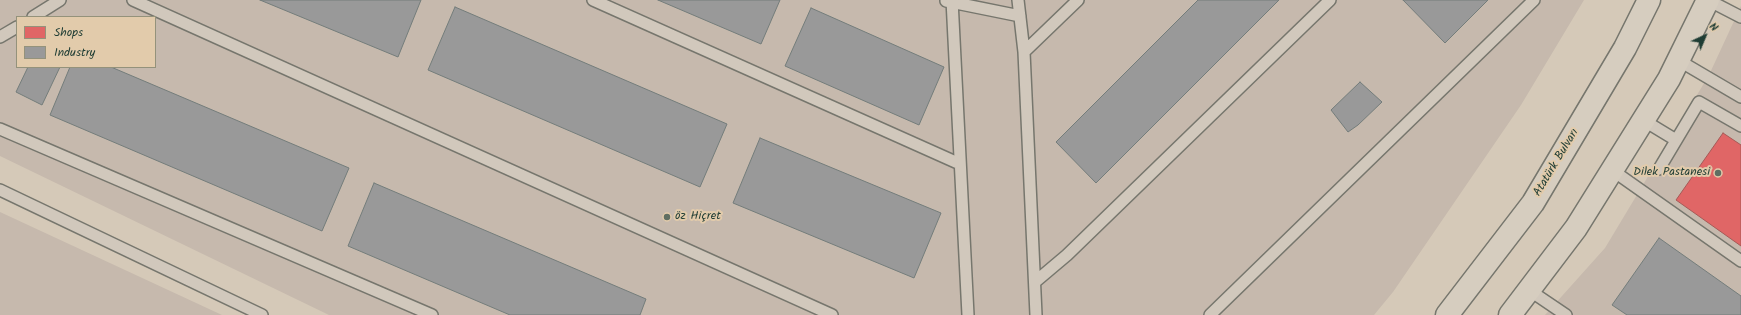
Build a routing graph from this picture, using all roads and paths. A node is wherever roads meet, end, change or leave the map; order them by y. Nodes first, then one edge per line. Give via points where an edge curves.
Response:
1 (60, 0) edge
2 (133, 0) edge
3 (593, 0) edge
4 (1018, 0) edge
5 (1078, 0) edge
6 (1330, 0) edge
7 (1534, 0) edge
8 (1649, 0) edge
9 (1708, 0) edge
10 (950, 1) edge
11 (35, 16) edge
12 (1020, 16) junction
13 (1741, 17) edge
14 (16, 28) edge
15 (0, 37) edge
16 (1024, 52) junction
17 (1678, 60) junction
18 (1741, 97) edge
19 (1642, 120) junction
20 (1741, 126) edge
21 (0, 129) edge
22 (1676, 140) junction
23 (960, 164) junction
24 (1659, 169) dead end
25 (1612, 170) junction
26 (0, 190) edge
27 (1741, 261) edge
28 (1035, 282) junction
29 (1529, 290) junction
30 (262, 315) edge
31 (432, 315) edge
32 (832, 315) edge
33 (968, 315) edge
34 (1036, 315) edge
35 (1210, 315) edge
36 (1447, 315) edge
37 (1510, 315) edge
38 (1566, 315) edge

1 - 11 lane
2 - 32 lane
3 - 23 lane
4 - 12 lane
5 - 16 lane
6 - 28 lane via 1067,255
7 - 35 lane
8 - 36 main road, Atatürk Bulvarı via 1625,48 1533,203
9 - 13 lane
9 - 17 main road
10 - 12 lane
10 - 23 lane
12 - 16 lane
14 - 15 lane
16 - 28 lane
17 - 18 lane
17 - 19 main road via 1669,79
19 - 22 lane
19 - 25 main road
20 - 22 lane via 1699,102
21 - 31 lane
22 - 24 lane
23 - 33 lane
25 - 27 lane
25 - 29 main road via 1576,228
26 - 30 lane
28 - 34 lane
29 - 37 main road
29 - 38 lane

